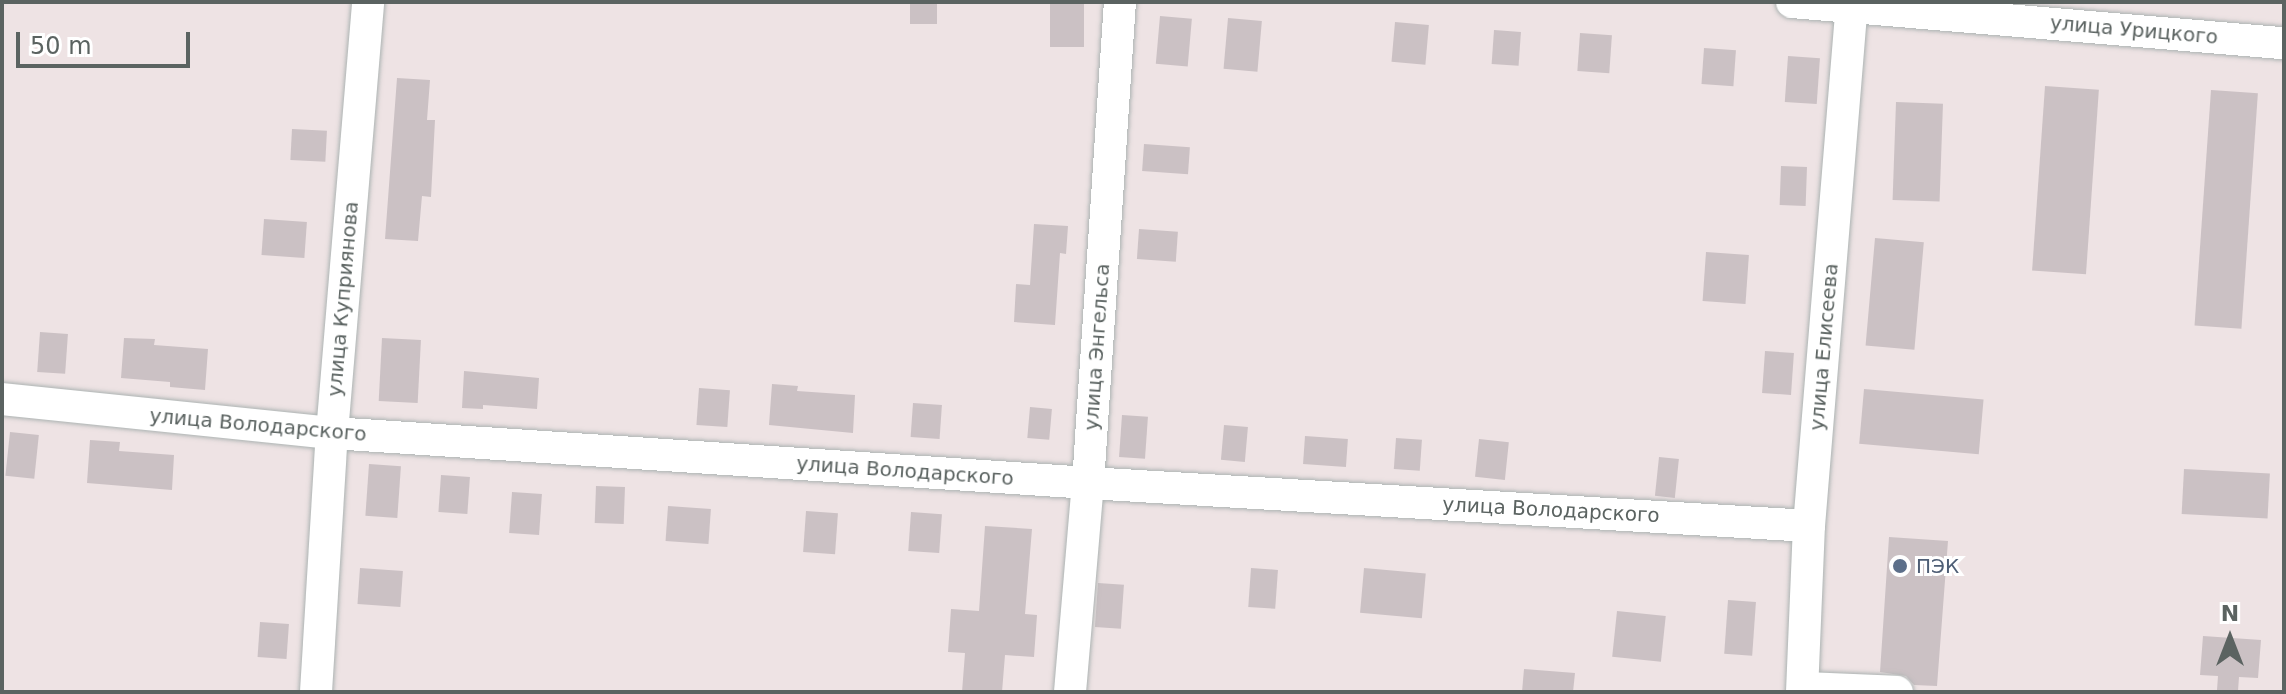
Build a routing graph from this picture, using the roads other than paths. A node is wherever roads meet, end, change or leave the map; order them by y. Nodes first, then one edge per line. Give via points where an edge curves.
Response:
1 (368, 2) edge
2 (1120, 2) edge
3 (1792, 2) edge
4 (1852, 4) edge
5 (1962, 8) edge
6 (2046, 12) edge
7 (2284, 43) edge
8 (2, 399) edge
9 (332, 433) junction
10 (1088, 483) junction
11 (1809, 526) junction
12 (1802, 690) edge
13 (316, 692) edge
14 (1070, 692) edge
15 (1897, 692) edge

1 - 9 street, улица Куприянова
2 - 10 street, улица Энгельса
3 - 4 street, улица Урицкого
4 - 5 street, улица Урицкого
4 - 11 street, улица Елисеева
5 - 6 street, улица Урицкого
6 - 7 street, улица Урицкого
8 - 9 street, улица Володарского
9 - 10 street, улица Володарского
9 - 13 street, улица Куприянова
10 - 11 street, улица Володарского
10 - 14 street, улица Энгельса
11 - 12 street, улица Елисеева
12 - 15 street

